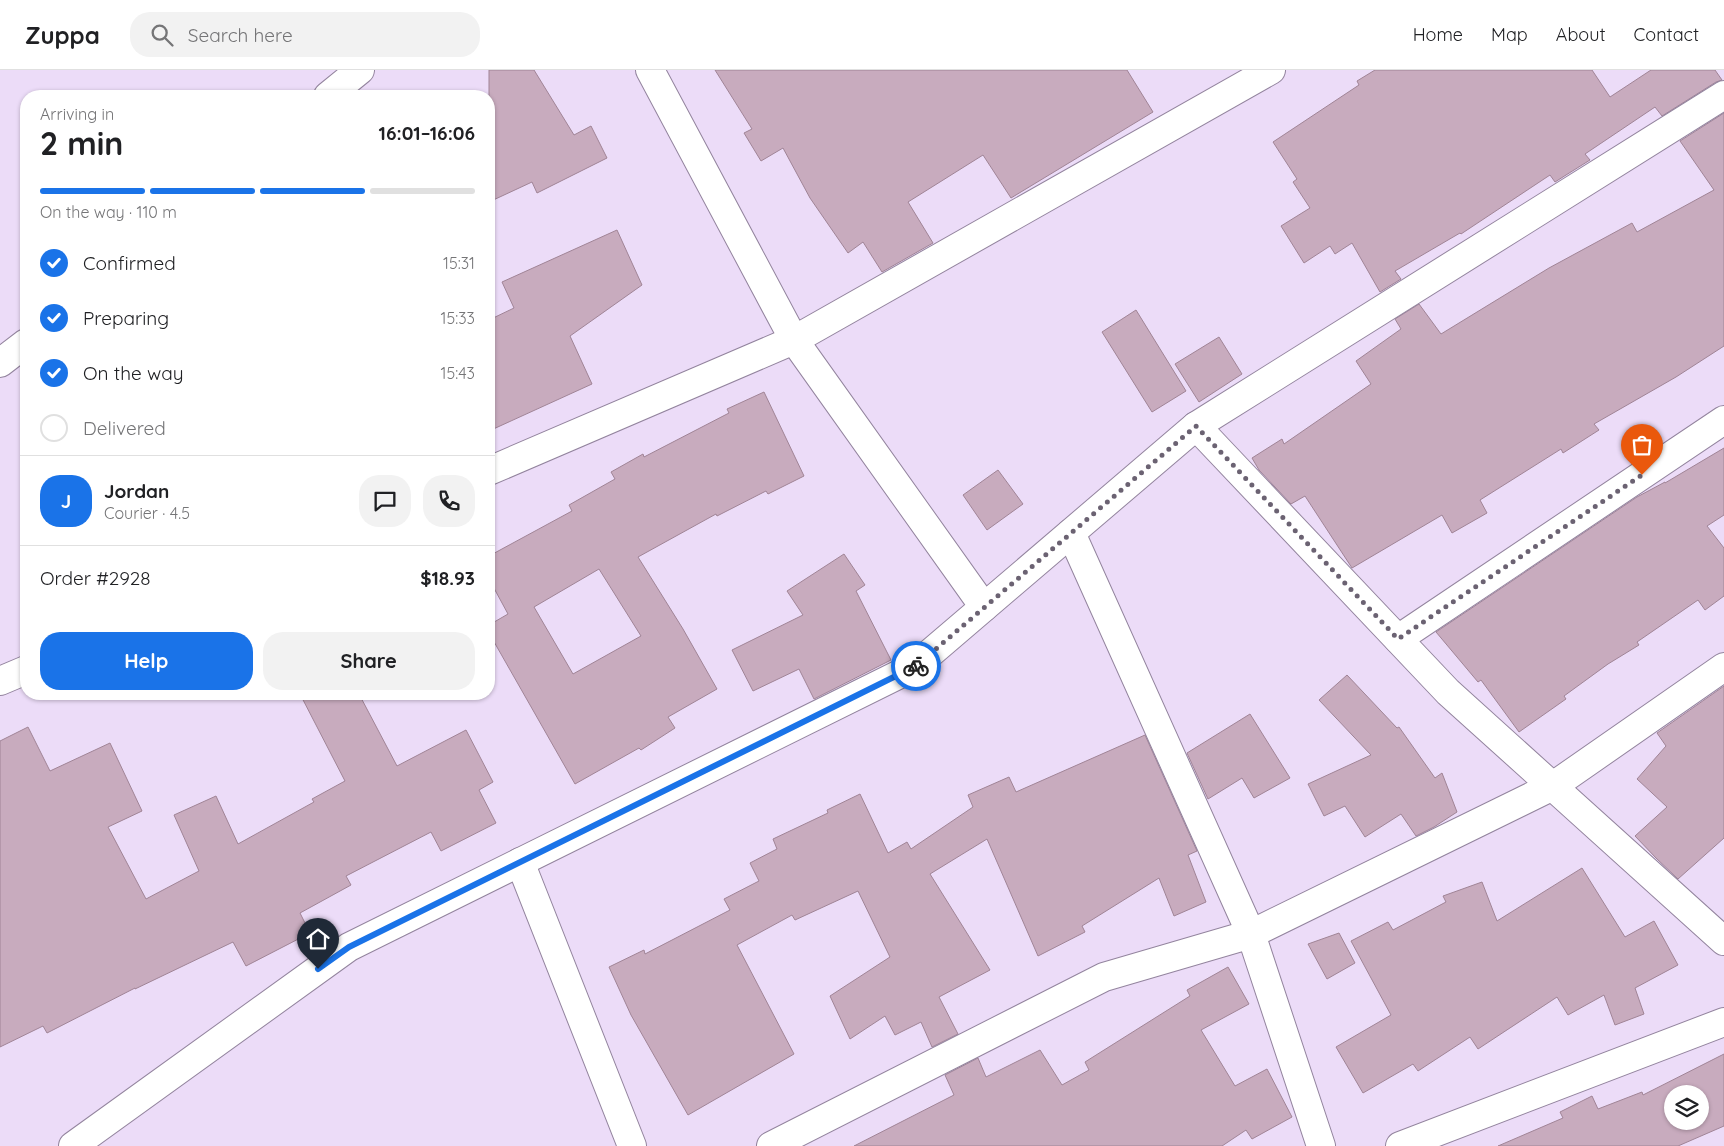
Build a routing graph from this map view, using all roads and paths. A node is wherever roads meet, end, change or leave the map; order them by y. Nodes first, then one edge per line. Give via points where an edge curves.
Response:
1 (360, 70) edge
2 (650, 70) edge
3 (1271, 70) edge
4 (335, 90) edge
5 (1724, 95) edge
6 (794, 340) junction
7 (20, 348) edge
8 (0, 363) edge
9 (1724, 420) edge
10 (1196, 426) junction
11 (495, 468) edge
12 (1071, 533) junction
13 (984, 607) junction
14 (1398, 639) junction
15 (1724, 667) edge
16 (20, 673) edge
17 (0, 681) edge
18 (1553, 786) junction
19 (520, 862) junction
20 (1251, 934) junction
21 (1724, 941) edge
22 (1724, 1022) edge
23 (72, 1146) edge
24 (632, 1146) edge
25 (771, 1146) edge
26 (1321, 1146) edge
27 (1400, 1146) edge

1 - 4 street
2 - 6 street
3 - 6 street
5 - 10 street
6 - 11 street
6 - 13 street
7 - 8 street
9 - 14 street
10 - 12 street
10 - 14 street
12 - 13 street
12 - 20 street
13 - 19 street via 914,667
14 - 18 street via 1448,692
15 - 18 street
16 - 17 street
18 - 20 street
18 - 21 street
19 - 23 street via 349,947
19 - 24 street
20 - 25 street via 1104,977
20 - 26 street
22 - 27 street

